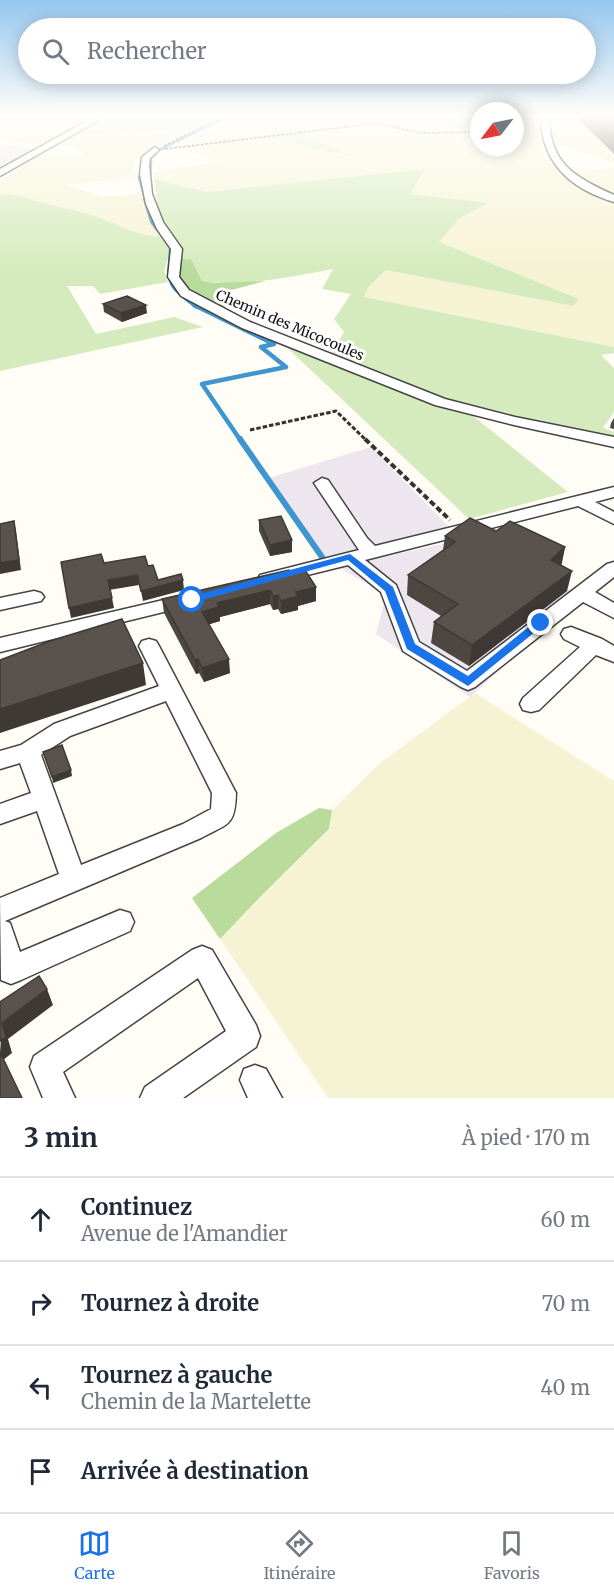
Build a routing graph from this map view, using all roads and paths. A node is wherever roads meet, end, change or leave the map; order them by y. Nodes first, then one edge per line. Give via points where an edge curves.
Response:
1 (145, 167) edge
2 (562, 167) edge
3 (614, 199) edge
4 (250, 430) dead end
5 (614, 442) edge
6 (322, 483) dead end
7 (614, 492) edge
8 (579, 500) junction
9 (614, 519) edge
10 (461, 531) junction
11 (370, 552) junction
12 (350, 557) junction
13 (614, 568) edge
14 (248, 584) edge
15 (581, 593) junction
16 (34, 597) dead end
17 (203, 597) edge
18 (0, 604) edge
19 (614, 611) edge
20 (571, 634) dead end
21 (595, 644) junction
22 (0, 645) edge
23 (149, 646) dead end
24 (614, 655) edge
25 (172, 690) junction
26 (531, 704) dead end
27 (28, 752) junction
28 (0, 760) edge
29 (45, 798) junction
30 (0, 814) edge
31 (74, 881) junction
32 (0, 911) edge
33 (120, 922) dead end
34 (0, 932) edge
35 (59, 1098) edge
36 (156, 1098) edge

1 - 5 street, Chemin des Micocoules via 155,214 176,245 178,253 172,269 178,287 185,293 246,326 440,402
2 - 3 street
4 - 10 path via 336,411
6 - 11 street
7 - 8 street
8 - 9 street
8 - 10 street
10 - 11 street
11 - 12 street
12 - 14 street
12 - 15 street via 389,590 410,646 468,682
13 - 15 street
15 - 19 street
16 - 18 street
17 - 22 street
20 - 21 street
21 - 24 street
21 - 26 street
23 - 25 street
25 - 27 street via 62,730
25 - 31 street via 224,793 223,814
27 - 28 street
27 - 29 street
29 - 30 street
29 - 31 street
31 - 32 street
33 - 34 street via 11,970
35 - 36 street via 45,1067 202,959 246,1036

